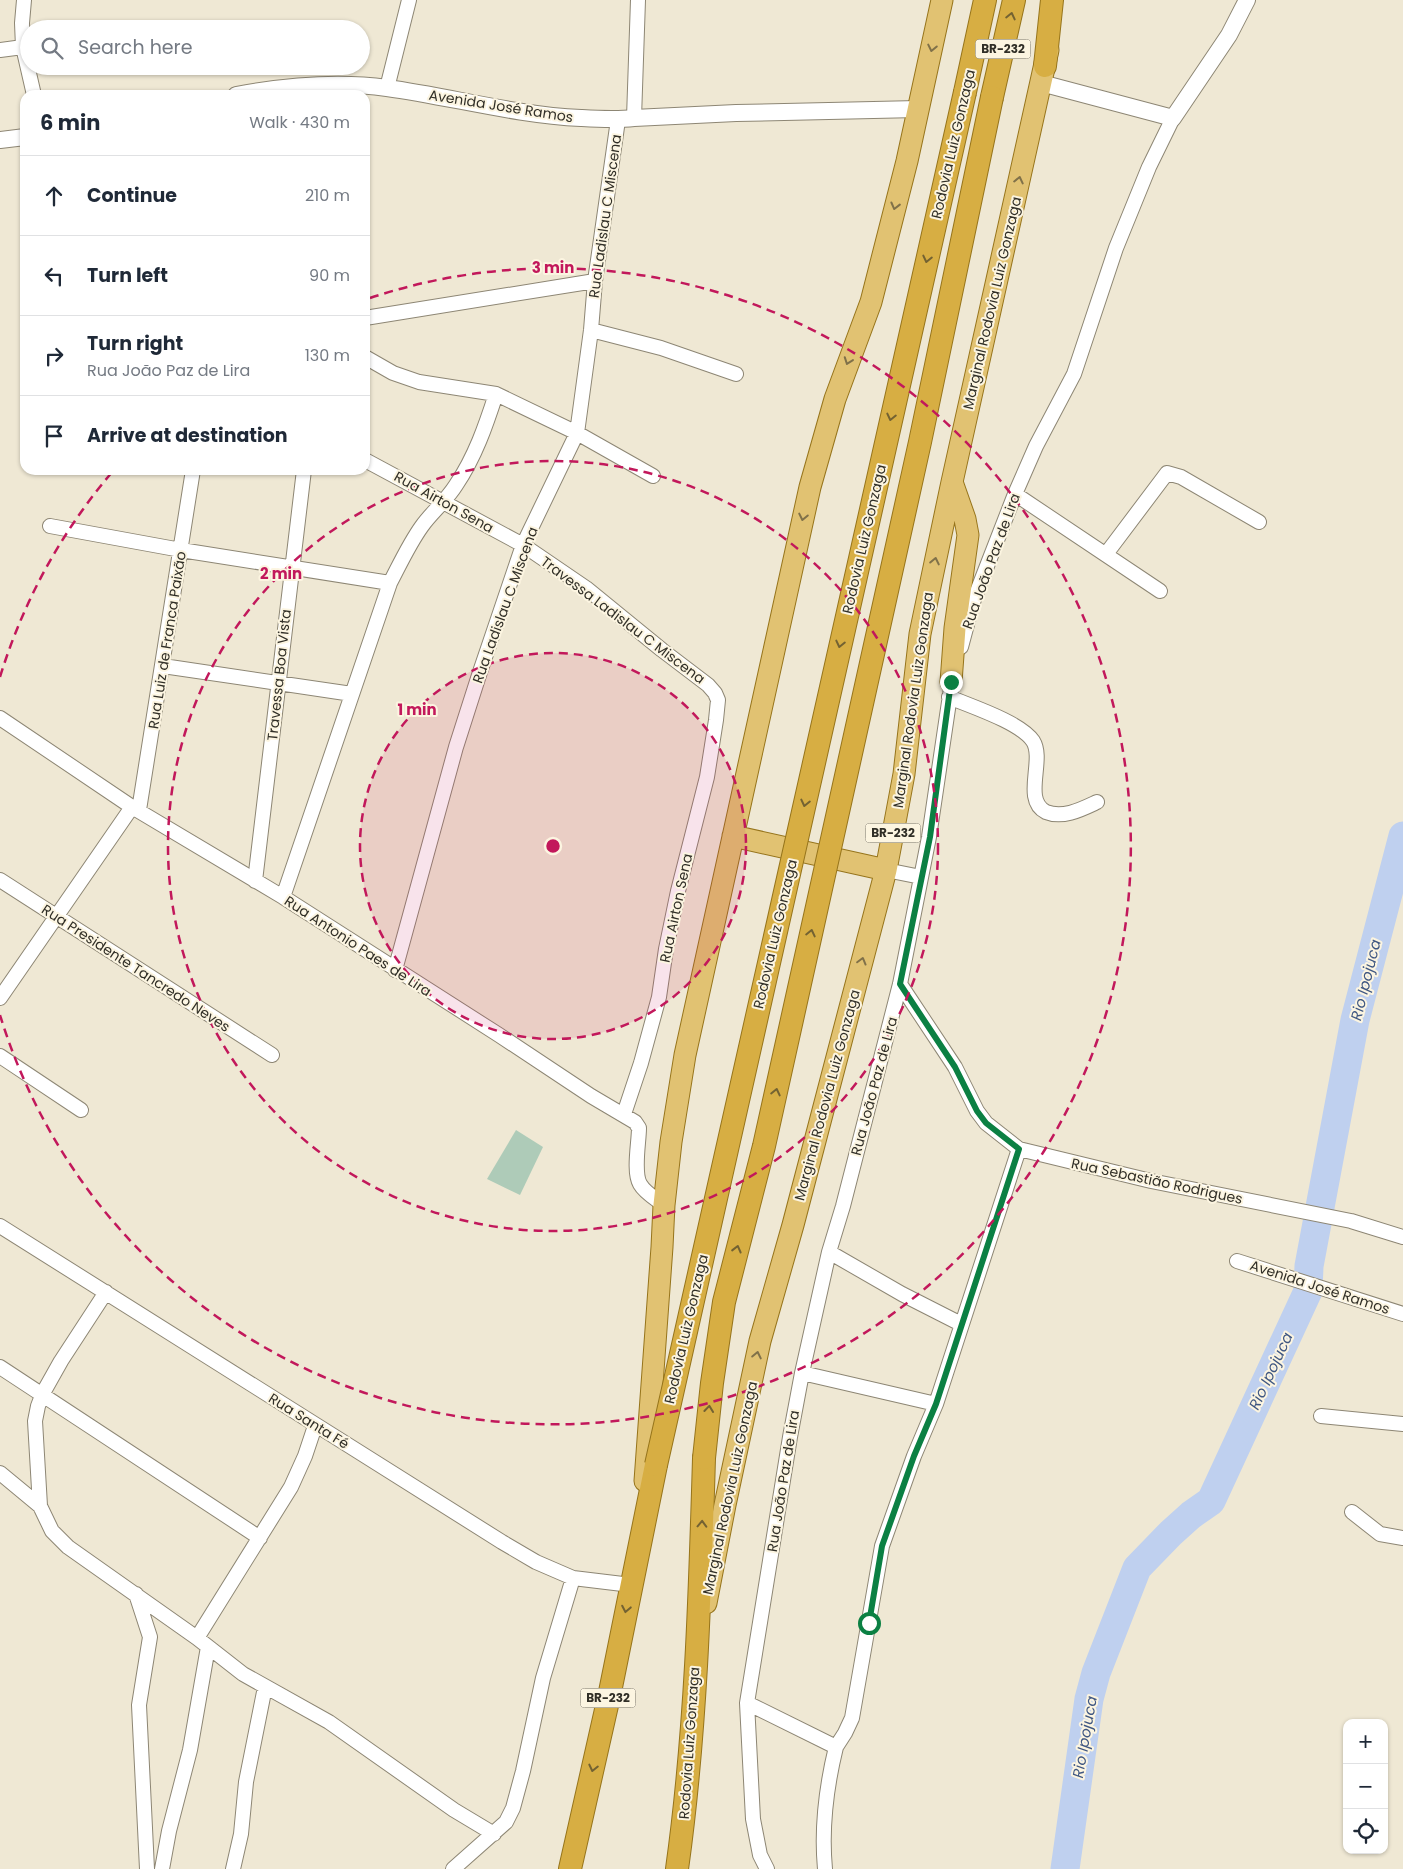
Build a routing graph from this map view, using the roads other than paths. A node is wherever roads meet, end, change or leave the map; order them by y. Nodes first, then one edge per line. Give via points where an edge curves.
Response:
1 (24, 0) edge
2 (409, 0) edge
3 (638, 0) edge
4 (942, 0) edge
5 (985, 0) edge
6 (1014, 0) edge
7 (1052, 0) edge
8 (1058, 0) edge
9 (1247, 0) edge
10 (22, 20) edge
11 (20, 47) edge
12 (0, 50) edge
13 (1043, 74) junction
14 (29, 75) edge
15 (387, 88) junction
16 (33, 90) edge
17 (273, 90) edge
18 (918, 109) junction
19 (1173, 118) junction
20 (626, 119) junction
21 (20, 138) edge
22 (0, 140) edge
23 (595, 281) junction
24 (370, 317) edge
25 (591, 330) junction
26 (370, 360) edge
27 (736, 374) dead end
28 (496, 394) junction
29 (577, 433) junction
30 (370, 463) edge
31 (192, 475) edge
32 (303, 475) edge
33 (653, 476) dead end
34 (952, 482) junction
35 (1016, 494) junction
36 (444, 502) junction
37 (1259, 522) dead end
38 (50, 526) dead end
39 (523, 545) junction
40 (181, 550) junction
41 (1106, 554) junction
42 (291, 568) junction
43 (390, 584) junction
44 (1160, 591) dead end
45 (163, 666) junction
46 (279, 684) junction
47 (950, 690) junction
48 (352, 694) junction
49 (718, 700) joint
50 (0, 718) edge
51 (1097, 802) dead end
52 (136, 808) junction
53 (733, 836) junction
54 (886, 870) junction
55 (921, 877) junction
56 (0, 880) edge
57 (255, 881) junction
58 (283, 897) junction
59 (57, 916) junction
60 (395, 970) junction
61 (900, 984) junction
62 (0, 998) edge
63 (272, 1055) dead end
64 (0, 1056) edge
65 (81, 1110) dead end
66 (624, 1114) junction
67 (1019, 1149) junction
68 (664, 1205) junction
69 (0, 1226) edge
70 (1403, 1237) edge
71 (829, 1252) junction
72 (1237, 1261) dead end
73 (106, 1292) junction
74 (1403, 1314) edge
75 (960, 1324) junction
76 (0, 1367) edge
77 (802, 1372) junction
78 (42, 1394) junction
79 (936, 1404) junction
80 (1321, 1416) dead end
81 (1403, 1424) edge
82 (315, 1426) junction
83 (0, 1473) edge
84 (40, 1506) junction
85 (1352, 1512) dead end
86 (642, 1526) junction
87 (260, 1538) junction
88 (1403, 1538) edge
89 (573, 1578) junction
90 (631, 1585) junction
91 (136, 1594) junction
92 (203, 1642) junction
93 (696, 1660) junction
94 (266, 1687) junction
95 (747, 1703) junction
96 (836, 1747) junction
97 (494, 1834) junction
98 (147, 1869) edge
99 (162, 1869) edge
100 (233, 1869) edge
101 (453, 1869) edge
102 (570, 1869) edge
103 (677, 1869) edge
104 (767, 1869) edge
105 (825, 1869) edge

1 - 10 street
2 - 15 street
3 - 20 street, Rua Ladislau C Miscena
4 -> 18 main road, BR-232
5 -> 86 highway, Rodovia Luiz Gonzaga / BR-232, bridge
93 -> 6 highway, Rodovia Luiz Gonzaga / BR-232, bridge via 704,1458 724,1302 764,1146
7 - 13 highway
8 - 13 main road, Marginal Rodovia Luiz Gonzaga / BR-232
9 - 19 street, Rua João Paz de Lira via 1229,35
11 - 12 street
13 - 19 street
34 -> 13 main road, Marginal Rodovia Luiz Gonzaga / BR-232
14 - 16 street
15 - 17 street, Avenida José Ramos via 356,84
15 - 20 street, Avenida José Ramos via 552,117
18 - 20 street, Avenida José Ramos
18 -> 53 main road, BR-232 via 871,302 834,398 810,487
19 - 35 street, Rua João Paz de Lira via 1116,248 1074,374 1036,446
20 - 23 street, Rua Ladislau C Miscena
21 - 22 street
23 - 24 street
23 - 25 street, Rua Ladislau C Miscena
25 - 27 street via 661,348
25 - 29 street, Rua Ladislau C Miscena
26 - 28 street via 393,373 419,382
28 - 29 street
28 - 36 street via 483,433 457,485
29 - 33 street
29 - 39 street, Rua Ladislau C Miscena
30 - 36 street, Rua Airton Sena
31 - 40 street, Rua Luiz de Franca Paixão
32 - 42 street, Travessa Boa Vista
34 - 47 main road via 968,535
54 -> 34 main road, Marginal Rodovia Luiz Gonzaga / BR-232 via 904,774 920,634
35 - 41 street
35 - 47 street, Rua João Paz de Lira via 973,602
36 - 39 street, Rua Airton Sena
36 - 43 street via 422,526
37 - 41 street via 1182,477 1167,473
38 - 40 street
39 - 49 street, Travessa Ladislau C Miscena via 586,588 708,684
39 - 60 street, Rua Ladislau C Miscena via 456,747
40 - 42 street
40 - 45 street, Rua Luiz de Franca Paixão
41 - 44 street
42 - 43 street
42 - 46 street, Travessa Boa Vista
43 - 48 street
45 - 46 street
45 - 52 street, Rua Luiz de Franca Paixão
46 - 48 street
46 - 57 street, Travessa Boa Vista
47 - 51 street via 1027,734 1034,743 1037,751 1035,794 1042,810 1062,814
47 - 55 street, Rua João Paz de Lira
48 - 58 street
49 - 66 street, Rua Airton Sena via 707,777 678,891 660,997
50 - 52 street, Rua Antonio Paes de Lira
52 - 57 street, Rua Antonio Paes de Lira
52 - 59 street, Rua Luiz de Franca Paixão
53 - 54 main road
53 - 68 main road, BR-232 via 685,1055
54 - 55 street
93 -> 54 main road, Marginal Rodovia Luiz Gonzaga / BR-232 via 724,1504 760,1341
55 - 61 street, Rua João Paz de Lira
56 - 59 street, Rua Presidente Tancredo Neves
57 - 58 street, Rua Antonio Paes de Lira
58 - 60 street, Rua Antonio Paes de Lira
59 - 62 street, Rua Luiz de Franca Paixão
59 - 63 street, Rua Presidente Tancredo Neves
60 - 66 street, Rua Antonio Paes de Lira
61 - 67 street, Rua Sebastião Rodrigues via 955,1067 977,1111 986,1123
61 - 71 street, Rua João Paz de Lira
64 - 65 street
66 - 68 street, Rua Antonio Paes de Lira via 639,1128 639,1182
67 - 70 street, Rua Sebastião Rodrigues via 1151,1181 1351,1222
67 - 75 street
68 - 86 main road, BR-232
69 - 73 street, Rua Santa Fé
71 - 75 street
71 - 77 street, Rua João Paz de Lira
72 - 74 street, Avenida José Ramos
73 - 78 street
73 - 82 street, Rua Santa Fé
75 - 79 street
76 - 78 street
77 - 79 street
77 - 95 street, Rua João Paz de Lira
78 - 84 street via 35,1421
78 - 87 street
79 - 96 street via 882,1546 852,1718
80 - 81 street
82 - 87 street via 291,1487
82 - 89 street, Rua Santa Fé via 502,1542
83 - 84 street
84 - 91 street via 52,1531 68,1547
85 - 88 street via 1380,1534
86 - 90 highway, Rodovia Luiz Gonzaga / BR-232
87 - 92 street
89 - 90 street, Rua Santa Fé
89 - 97 street via 543,1678 514,1808
90 -> 102 highway, Rodovia Luiz Gonzaga / BR-232
91 - 92 street
91 - 98 street via 150,1637 138,1705
92 - 94 street
92 - 99 street via 190,1750
93 - 103 highway, Rodovia Luiz Gonzaga / BR-232 via 686,1804
94 - 97 street via 329,1722 454,1810
94 - 100 street via 246,1782 241,1834
95 - 96 street
95 - 104 street, Rua João Paz de Lira via 753,1819 760,1855
96 - 105 street via 824,1814
97 - 101 street

